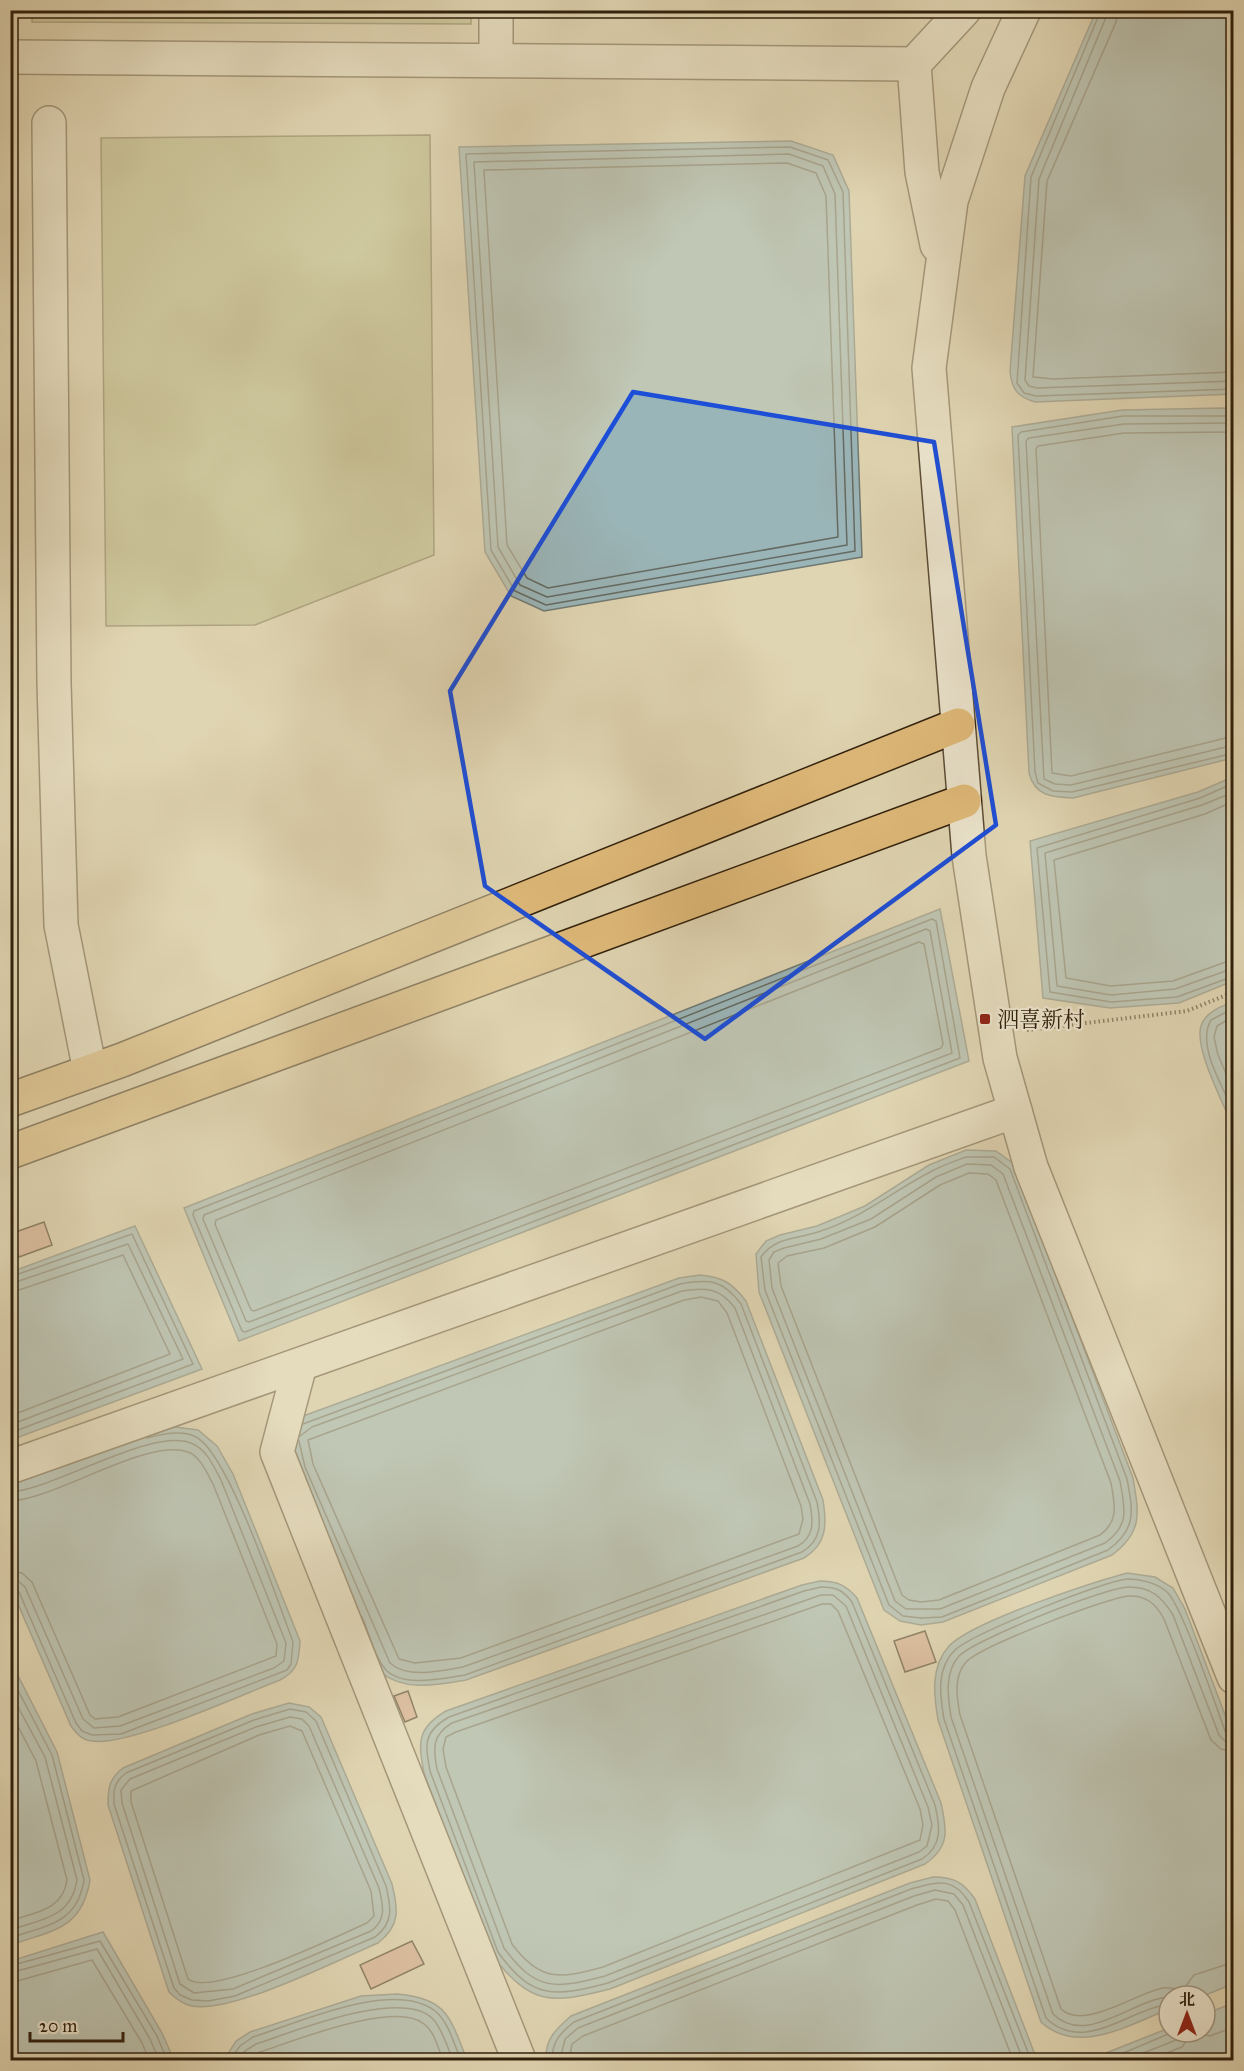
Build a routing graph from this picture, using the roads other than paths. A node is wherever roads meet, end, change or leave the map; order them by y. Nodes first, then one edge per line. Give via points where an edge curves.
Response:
1 (496, 10) edge
2 (964, 10) edge
3 (1024, 10) edge
4 (10, 57) edge
5 (496, 59) junction
6 (914, 64) junction
7 (49, 123) dead end
8 (942, 270) junction
9 (958, 725) junction
10 (964, 801) junction
11 (90, 1071) junction
12 (10, 1100) edge
13 (1015, 1112) junction
14 (10, 1152) edge
15 (300, 1365) junction
16 (10, 1467) edge
17 (1233, 1677) edge
18 (519, 2061) edge

1 - 5 street
2 - 6 street
3 - 8 street via 988,88 951,201
4 - 5 street
5 - 6 street
6 - 8 street via 922,172
7 - 11 street via 54,682 61,925
8 - 9 street via 929,368
9 - 10 street
9 - 11 main road
10 - 13 street via 997,1034
10 - 14 main road
11 - 12 main road
13 - 15 street
13 - 17 street via 1030,1167
15 - 16 street
15 - 18 street via 277,1452

